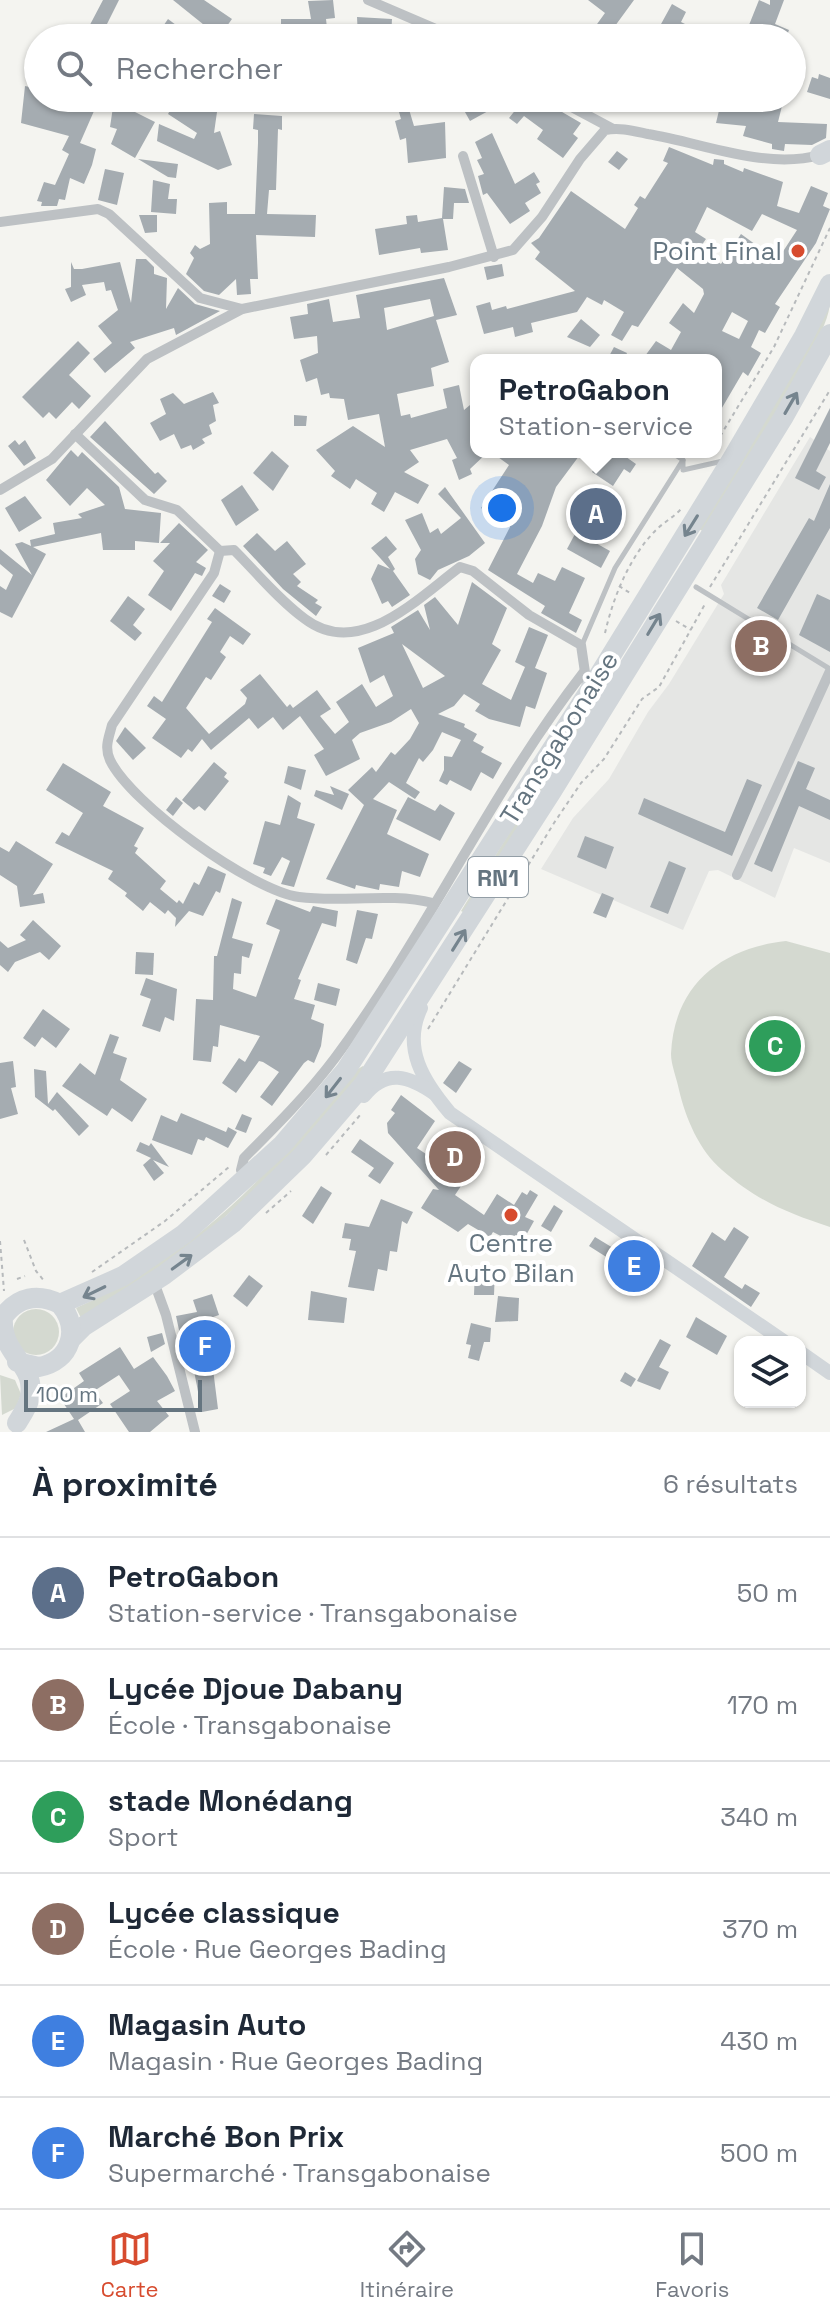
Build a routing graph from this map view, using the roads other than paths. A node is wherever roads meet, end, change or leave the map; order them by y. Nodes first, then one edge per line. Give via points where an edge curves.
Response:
1 (368, 0) edge
2 (424, 24) edge
3 (581, 112) edge
4 (613, 129) junction
5 (827, 153) edge
6 (463, 156) dead end
7 (0, 222) edge
8 (494, 257) junction
9 (830, 284) edge
10 (242, 309) junction
11 (830, 334) edge
12 (75, 434) junction
13 (680, 458) edge
14 (732, 459) junction
15 (683, 460) junction
16 (0, 490) edge
17 (220, 551) junction
18 (696, 587) dead end
19 (581, 645) junction
20 (830, 670) edge
21 (583, 673) junction
22 (588, 693) junction
23 (512, 795) junction
24 (737, 875) dead end
25 (433, 903) junction
26 (441, 969) junction
27 (435, 1094) junction
28 (328, 1129) junction
29 (244, 1171) junction
30 (154, 1282) junction
31 (60, 1304) junction
32 (0, 1326) edge
33 (776, 1336) edge
34 (72, 1338) junction
35 (806, 1356) edge
36 (8, 1357) edge
37 (47, 1366) junction
38 (830, 1373) edge
39 (11, 1427) edge
40 (195, 1432) edge

1 - 2 street
3 - 4 street
4 - 5 street via 778,160
4 - 8 street via 598,136 527,237
6 - 8 street
7 - 10 street via 98,209 200,298
8 - 10 street
9 - 14 highway, Transgabonaise / RN1
10 - 12 street via 147,359
26 -> 11 highway, Transgabonaise / RN1
12 - 16 street via 38,469
12 - 17 street via 145,500 177,510
13 - 15 lane
14 - 15 lane via 683,470
14 -> 22 highway, Transgabonaise / RN1
15 - 19 lane via 615,568
17 - 19 street via 234,550 306,620 338,633 361,633 395,616 460,567
17 - 25 street via 214,573 112,725 106,743 109,759 181,834 273,890 299,897 393,896
18 - 20 lane
19 - 21 street
20 - 24 street
21 - 22 street
21 - 23 street
22 - 23 highway, Transgabonaise / RN1
23 - 25 street
23 -> 29 highway, Transgabonaise / RN1 via 346,1070 282,1145
25 - 29 street via 335,1059
26 - 27 street via 411,1039
26 - 28 highway, Transgabonaise / RN1
27 - 28 street via 410,1079 392,1076 376,1082
27 - 33 street via 457,1118
30 -> 28 highway, Transgabonaise / RN1 via 251,1207
29 -> 31 highway, Transgabonaise / RN1 via 152,1257 103,1287
30 - 34 highway, Transgabonaise / RN1
30 - 40 street
31 - 32 highway, RN1 via 42,1297 23,1299 8,1309
31 - 34 highway via 70,1319
32 - 36 highway, RN1
34 - 37 highway, RN1 via 63,1355
35 - 38 street
36 - 37 highway via 31,1367
36 - 39 highway via 24,1369 30,1392
37 - 39 highway via 34,1408

